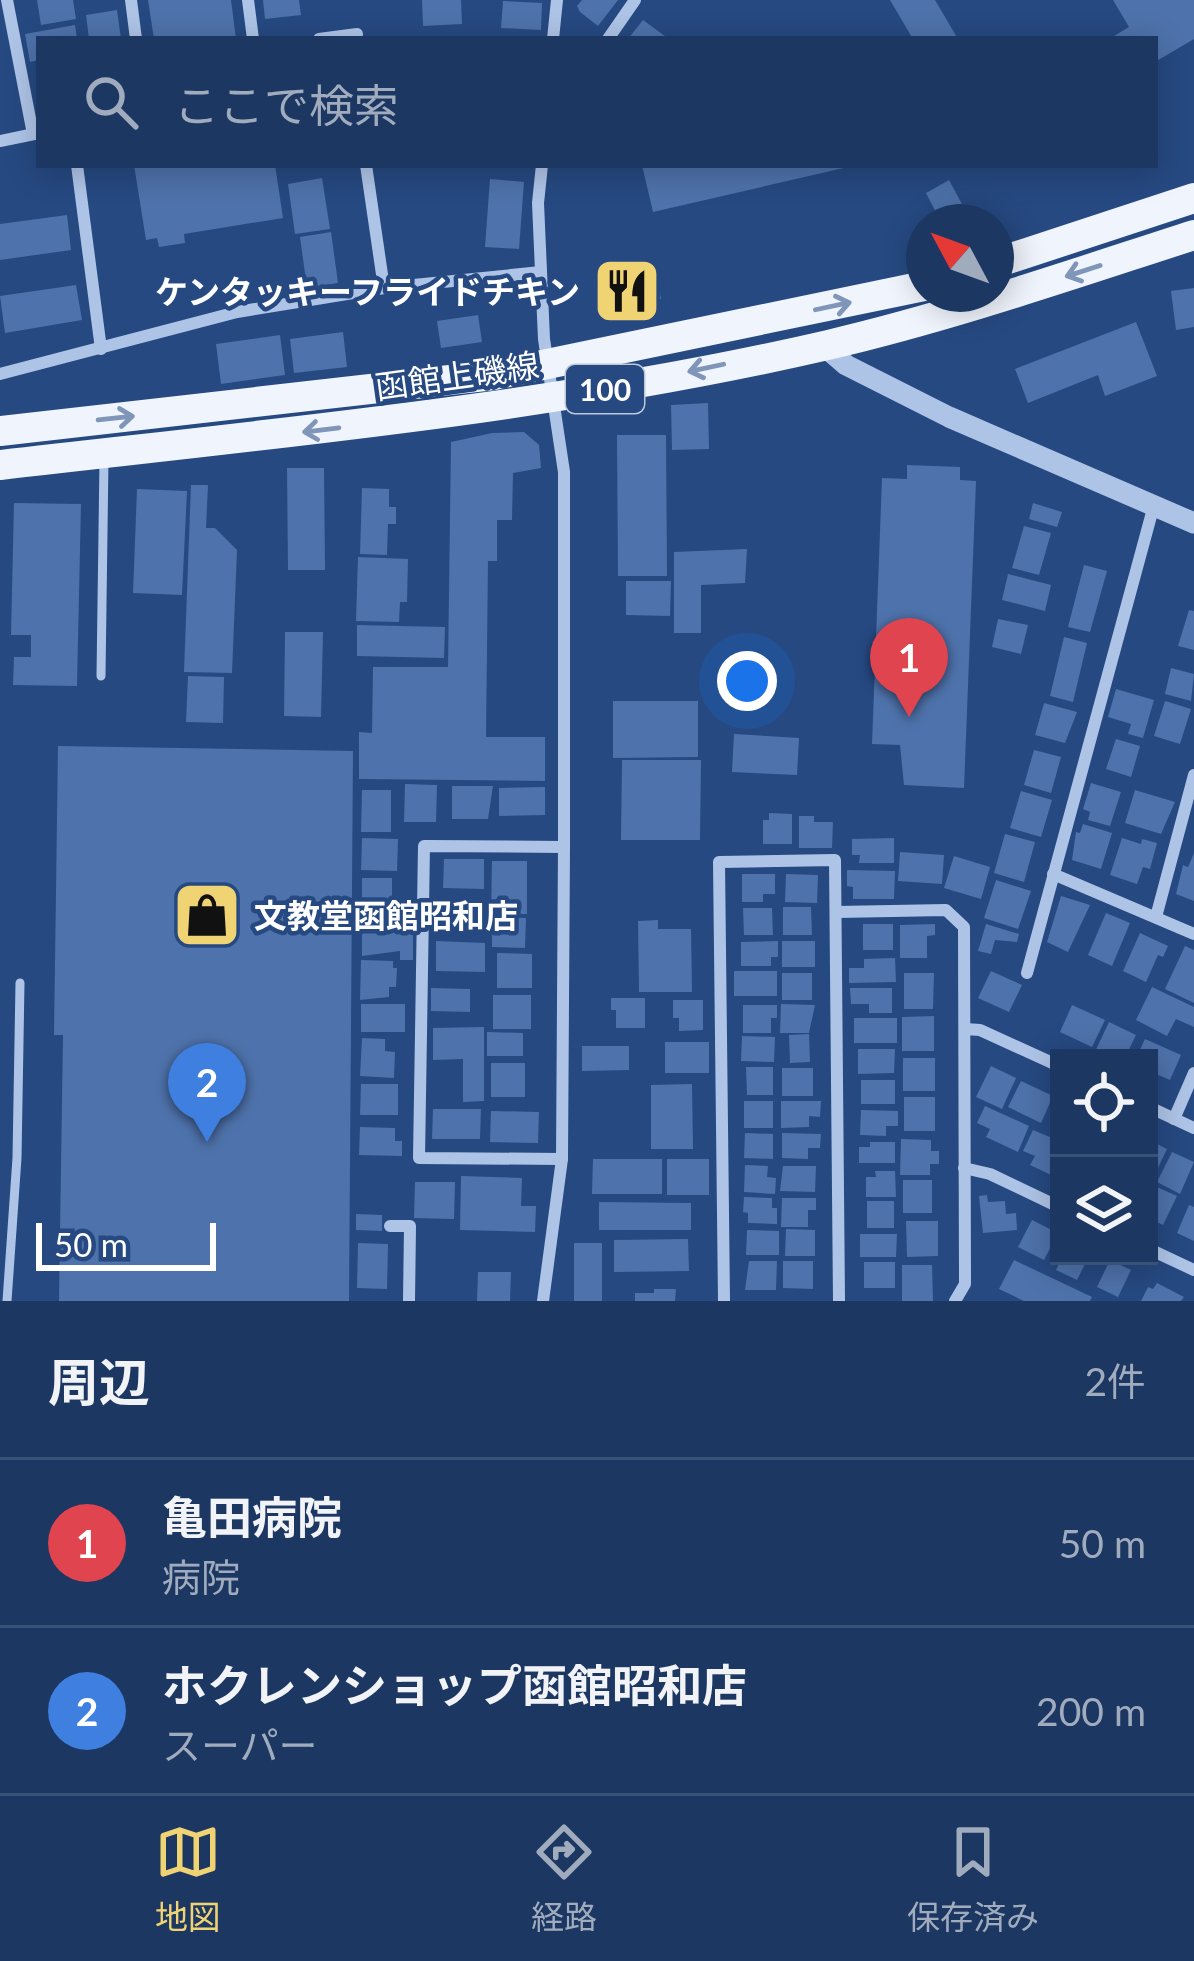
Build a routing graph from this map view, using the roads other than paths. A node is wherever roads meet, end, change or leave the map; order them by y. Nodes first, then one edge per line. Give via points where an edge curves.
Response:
1 (8, 0) edge
2 (131, 0) edge
3 (248, 0) edge
4 (556, 0) edge
5 (635, 0) edge
6 (136, 36) edge
7 (253, 36) edge
8 (554, 36) edge
9 (610, 36) edge
10 (36, 133) edge
11 (0, 141) edge
12 (77, 168) edge
13 (366, 168) edge
14 (542, 168) edge
15 (1194, 198) edge
16 (1194, 235) edge
17 (1014, 257) edge
18 (541, 272) junction
19 (384, 288) junction
20 (906, 290) edge
21 (824, 346) junction
22 (101, 349) junction
23 (550, 366) junction
24 (0, 374) edge
25 (554, 398) junction
26 (0, 431) edge
27 (105, 453) junction
28 (0, 466) edge
29 (1154, 504) junction
30 (1194, 523) edge
31 (101, 676) dead end
32 (1194, 776) edge
33 (564, 848) junction
34 (1053, 874) junction
35 (837, 912) junction
36 (1156, 917) junction
37 (1194, 934) edge
38 (1028, 973) dead end
39 (20, 983) dead end
40 (965, 1029) junction
41 (1050, 1062) edge
42 (1194, 1073) edge
43 (1158, 1111) edge
44 (1174, 1118) junction
45 (1194, 1128) edge
46 (562, 1159) junction
47 (964, 1168) junction
48 (1050, 1203) edge
49 (390, 1226) dead end
50 (1158, 1253) edge
51 (1194, 1270) edge
52 (7, 1301) edge
53 (409, 1301) edge
54 (543, 1301) edge
55 (724, 1301) edge
56 (839, 1301) edge
57 (955, 1301) edge

1 - 10 street
2 - 6 street
3 - 7 street
4 - 8 street
5 - 9 street
10 - 11 street
12 - 22 street
13 - 19 street
14 - 18 street
15 - 17 main road
16 -> 21 main road, 函館上磯線 / 100
18 - 19 street
18 - 23 street
19 - 22 street via 237,312
23 -> 20 main road, 函館上磯線 / 100
21 -> 25 main road, 函館上磯線 / 100
21 - 29 street via 949,417
22 - 24 street
23 - 25 street
26 -> 23 main road, 函館上磯線 / 100
25 -> 27 main road, 函館上磯線 / 100
25 - 33 street via 564,472
27 - 28 main road, 函館上磯線 / 100
27 - 31 lane
29 - 30 street
29 - 34 street
32 - 36 street
33 - 46 street
33 - 46 street via 424,846 419,1157
34 - 36 street
34 - 38 street
35 - 40 street via 946,910 964,927
35 - 55 street via 835,860 719,862
35 - 56 street
36 - 37 street
39 - 52 lane
40 - 41 street
40 - 47 street
42 - 44 street
43 - 44 street
44 - 45 street
46 - 54 street
47 - 48 street
47 - 57 street via 965,1284
49 - 53 street via 410,1226
50 - 51 street

